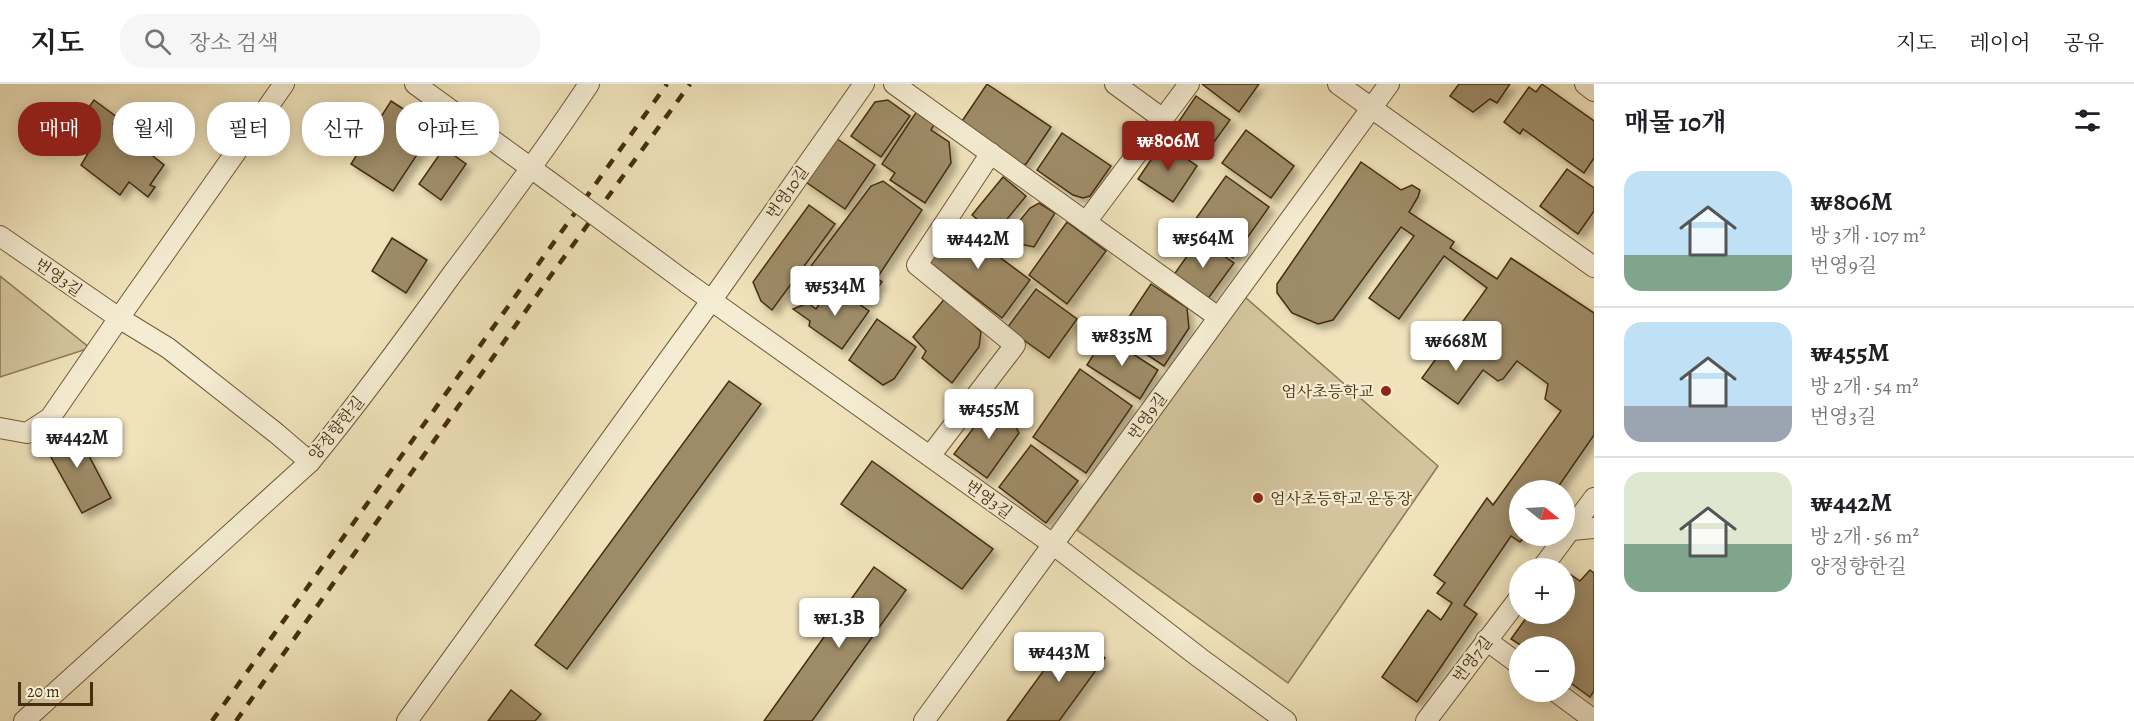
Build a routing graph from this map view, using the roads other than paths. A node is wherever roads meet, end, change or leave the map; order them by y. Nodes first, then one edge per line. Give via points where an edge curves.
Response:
1 (284, 84) edge
2 (415, 84) edge
3 (590, 84) edge
4 (864, 84) edge
5 (894, 84) edge
6 (1115, 84) edge
7 (1189, 84) edge
8 (1338, 84) edge
9 (1389, 84) edge
10 (1585, 84) edge
11 (1594, 91) edge
12 (1372, 108) junction
13 (1163, 119) junction
14 (991, 153) junction
15 (531, 168) junction
16 (1086, 222) junction
17 (0, 236) edge
18 (1594, 267) edge
19 (711, 301) junction
20 (1218, 317) junction
21 (119, 318) junction
22 (0, 429) edge
23 (930, 456) junction
24 (310, 462) junction
25 (1594, 498) edge
26 (1575, 526) edge
27 (1594, 528) edge
28 (1575, 530) edge
29 (1054, 545) junction
30 (1559, 546) edge
31 (1550, 558) edge
32 (1509, 611) edge
33 (1486, 640) junction
34 (1509, 657) edge
35 (1570, 702) edge
36 (1594, 720) edge
37 (24, 721) edge
38 (407, 721) edge
39 (924, 721) edge
40 (1286, 721) edge
41 (1426, 721) edge

1 - 21 street
2 - 15 street
3 - 15 street, 양정향한길
4 - 19 street, 번영10길
5 - 14 street
6 - 13 street
7 - 13 street
8 - 12 street
9 - 12 street, 번영9길
10 - 11 street
12 - 18 street
12 - 20 street, 번영9길
13 - 16 street
14 - 16 street
14 - 23 street via 917,265 1015,345
15 - 19 street, 번영3길, bridge
15 - 24 street, 양정향한길
16 - 20 street
17 - 21 street, 번영3길
19 - 23 street, 번영3길
19 - 38 street, 번영10길
20 - 29 street, 번영9길
21 - 22 street via 50,418 27,433
21 - 24 street, 번영3길 via 168,348
23 - 29 street, 번영3길
24 - 37 street, 양정향한길
25 - 26 street
27 - 28 street
29 - 39 street, 번영9길
29 - 40 street, 번영3길
30 - 31 street
32 - 33 street, 번영7길
33 - 34 street
33 - 41 street, 번영7길
35 - 36 street

